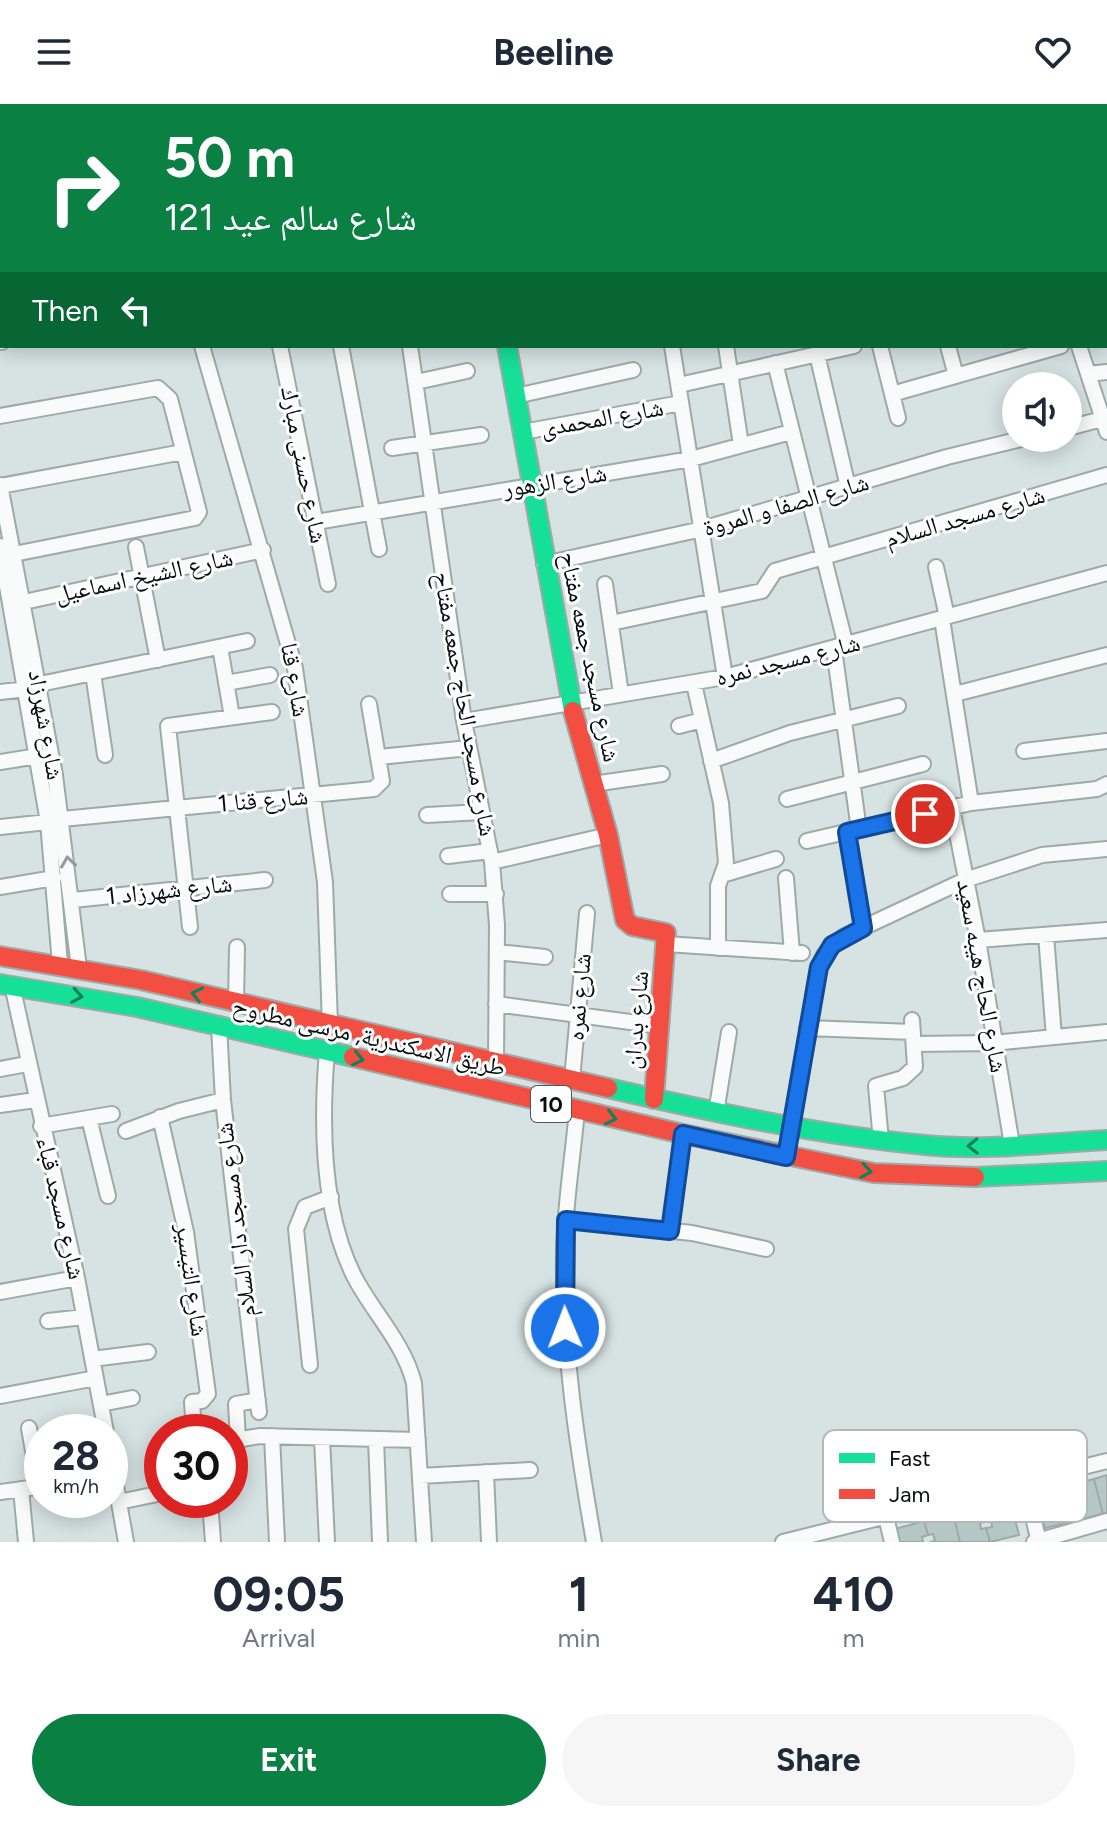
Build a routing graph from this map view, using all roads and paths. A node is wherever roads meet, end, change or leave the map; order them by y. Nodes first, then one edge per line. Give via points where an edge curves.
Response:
1 (203, 348) edge
2 (280, 348) edge
3 (341, 348) edge
4 (410, 348) edge
5 (507, 348) edge
6 (672, 348) edge
7 (726, 348) edge
8 (845, 348) edge
9 (880, 348) edge
10 (949, 348) edge
11 (1045, 348) edge
12 (1080, 348) edge
13 (1014, 352) edge
14 (817, 354) junction
15 (775, 363) junction
16 (633, 370) dead end
17 (467, 371) dead end
18 (1107, 372) edge
19 (730, 373) junction
20 (1088, 374) junction
21 (956, 376) junction
22 (416, 382) junction
23 (679, 385) junction
24 (892, 394) junction
25 (516, 396) junction
26 (681, 403) junction
27 (0, 416) edge
28 (898, 418) dead end
29 (1082, 428) edge
30 (1106, 428) edge
31 (523, 432) junction
32 (791, 432) junction
33 (481, 435) dead end
34 (1002, 444) edge
35 (423, 445) junction
36 (741, 445) junction
37 (392, 448) dead end
38 (183, 452) junction
39 (691, 459) junction
40 (1107, 475) edge
41 (530, 485) junction
42 (0, 486) edge
43 (848, 487) junction
44 (807, 499) junction
45 (432, 501) junction
46 (372, 511) junction
47 (316, 522) junction
48 (702, 529) junction
49 (0, 546) edge
50 (136, 547) dead end
51 (379, 549) dead end
52 (263, 550) junction
53 (14, 554) junction
54 (823, 559) junction
55 (544, 564) junction
56 (936, 567) dead end
57 (1107, 573) edge
58 (141, 576) junction
59 (328, 584) dead end
60 (605, 584) dead end
61 (24, 602) junction
62 (714, 602) junction
63 (945, 618) junction
64 (611, 623) junction
65 (247, 641) dead end
66 (220, 647) junction
67 (840, 648) junction
68 (1107, 655) edge
69 (158, 660) junction
70 (93, 673) junction
71 (270, 675) dead end
72 (725, 677) junction
73 (226, 683) junction
74 (694, 684) junction
75 (33, 686) junction
76 (0, 692) edge
77 (621, 694) junction
78 (955, 694) junction
79 (570, 701) junction
80 (369, 704) dead end
81 (898, 706) dead end
82 (272, 712) dead end
83 (232, 717) junction
84 (843, 718) junction
85 (702, 720) junction
86 (464, 721) junction
87 (679, 726) dead end
88 (1107, 741) edge
89 (469, 748) junction
90 (1024, 751) dead end
91 (105, 755) dead end
92 (38, 756) junction
93 (379, 757) junction
94 (711, 761) junction
95 (0, 762) edge
96 (923, 764) dead end
97 (662, 774) dead end
98 (851, 782) junction
99 (593, 784) junction
100 (1107, 784) edge
101 (311, 796) junction
102 (787, 799) dead end
103 (971, 803) junction
104 (178, 808) junction
105 (952, 808) junction
106 (482, 812) junction
107 (427, 815) dead end
108 (55, 820) junction
109 (0, 827) edge
110 (853, 831) junction
111 (608, 835) junction
112 (807, 841) dead end
113 (1107, 849) edge
114 (448, 856) dead end
115 (491, 857) junction
116 (776, 859) dead end
117 (722, 875) junction
118 (54, 878) junction
119 (786, 878) dead end
120 (265, 880) dead end
121 (965, 880) junction
122 (0, 887) edge
123 (185, 888) junction
124 (450, 894) dead end
125 (496, 894) junction
126 (73, 900) junction
127 (587, 913) dead end
128 (190, 927) dead end
129 (863, 928) junction
130 (1107, 930) edge
131 (1046, 935) junction
132 (978, 940) junction
133 (666, 944) junction
134 (237, 947) dead end
135 (718, 948) junction
136 (497, 952) junction
137 (0, 956) edge
138 (545, 957) dead end
139 (60, 964) junction
140 (79, 968) junction
141 (6, 984) edge
142 (236, 1003) junction
143 (496, 1004) junction
144 (577, 1015) junction
145 (330, 1025) junction
146 (219, 1026) junction
147 (660, 1026) junction
148 (807, 1028) junction
149 (729, 1032) dead end
150 (913, 1032) junction
151 (1107, 1032) edge
152 (1054, 1037) junction
153 (993, 1043) junction
154 (327, 1051) junction
155 (496, 1063) junction
156 (27, 1064) junction
157 (0, 1069) edge
158 (572, 1080) junction
159 (654, 1099) junction
160 (35, 1100) junction
161 (223, 1100) junction
162 (0, 1105) edge
163 (577, 1110) junction
164 (716, 1113) junction
165 (112, 1114) dead end
166 (160, 1117) junction
167 (89, 1118) junction
168 (41, 1126) junction
169 (791, 1126) junction
170 (126, 1131) dead end
171 (683, 1134) junction
172 (1107, 1140) edge
173 (881, 1141) junction
174 (1012, 1145) junction
175 (786, 1157) junction
176 (1107, 1171) edge
177 (108, 1196) dead end
178 (331, 1197) junction
179 (566, 1220) junction
180 (670, 1231) junction
181 (766, 1249) dead end
182 (77, 1278) junction
183 (0, 1292) edge
184 (84, 1317) junction
185 (48, 1321) dead end
186 (148, 1352) dead end
187 (92, 1359) junction
188 (310, 1365) dead end
189 (96, 1378) junction
190 (0, 1396) edge
191 (132, 1398) dead end
192 (101, 1404) junction
193 (103, 1414) edge
194 (193, 1414) edge
195 (235, 1414) edge
196 (272, 1436) junction
197 (322, 1438) junction
198 (376, 1439) junction
199 (248, 1440) edge
200 (418, 1440) junction
201 (1107, 1461) edge
202 (1087, 1467) edge
203 (530, 1470) dead end
204 (486, 1472) junction
205 (420, 1476) junction
206 (21, 1489) junction
207 (24, 1489) edge
208 (0, 1492) edge
209 (122, 1518) edge
210 (212, 1518) edge
211 (1107, 1521) edge
212 (865, 1522) edge
213 (887, 1522) edge
214 (1033, 1522) edge
215 (214, 1541) edge
216 (26, 1542) edge
217 (126, 1542) edge
218 (277, 1542) edge
219 (327, 1542) edge
220 (380, 1542) edge
221 (424, 1542) edge
222 (489, 1542) edge
223 (594, 1542) edge
224 (783, 1542) edge
225 (892, 1542) edge
226 (1037, 1542) edge

1 - 52 street, شارع قنا
2 - 47 street, شارع حسنى مبارك
3 - 46 street
4 - 22 street, شارع مسجد الحاج جمعه مفتاح
5 - 25 main road, شارع مسجد جمعه مفتاح
6 - 23 street
7 - 19 street
8 - 14 street
9 - 24 street
10 - 21 street
11 - 13 street
12 - 20 street
13 - 21 street
14 - 15 street
14 - 43 street
15 - 19 street
15 - 32 street
16 - 25 street
17 - 22 street
18 - 20 street
19 - 23 street
19 - 36 street
20 - 30 street
21 - 24 street
22 - 35 street, شارع مسجد الحاج جمعه مفتاح
23 - 26 street
24 - 28 street
25 - 31 main road, شارع مسجد جمعه مفتاح
26 - 31 street, شارع المحمدى
26 - 39 street
27 - 38 street via 158,388 170,399
29 - 30 street
31 - 41 main road, شارع مسجد جمعه مفتاح
32 - 36 street, شارع الزهور
32 - 44 street
33 - 35 street
34 - 43 street, شارع الصفا و المروة
35 - 37 street
35 - 45 street, شارع مسجد الحاج جمعه مفتاح
36 - 39 street, شارع الزهور
38 - 42 street
38 - 53 street via 199,512 195,518
39 - 41 street, شارع الزهور
39 - 48 street
40 - 54 street, شارع مسجد السلام
41 - 45 street, شارع الزهور
41 - 55 main road, شارع مسجد جمعه مفتاح
42 - 53 street, شارع شهرزاد
43 - 44 street, شارع الصفا و المروة
44 - 48 street, شارع الصفا و المروة
44 - 54 street
45 - 46 street, شارع الزهور
45 - 86 street, شارع مسجد الحاج جمعه مفتاح
46 - 47 street, شارع الزهور
46 - 51 street
47 - 59 street, شارع حسنى مبارك
48 - 55 street, شارع الصفا و المروة
48 - 62 street
49 - 75 street, شارع شهرزاد
50 - 58 street
52 - 58 street, شارع الشيخ اسماعيل
52 - 101 street, شارع قنا via 295,668
53 - 61 street, شارع شهرزاد
54 - 62 street, شارع مسجد السلام via 775,571 762,591
54 - 67 street
55 - 79 main road, شارع مسجد جمعه مفتاح
56 - 63 street
57 - 63 street, شارع مسجد نمره
58 - 61 street, شارع الشيخ اسماعيل
58 - 69 street
60 - 64 street
61 - 75 street, شارع شهرزاد
62 - 64 street, شارع مسجد السلام
62 - 72 street
63 - 67 street, شارع مسجد نمره
63 - 78 street
64 - 77 street
65 - 66 street
66 - 69 street
66 - 73 street
67 - 72 street, شارع مسجد نمره
67 - 84 street
68 - 78 street
69 - 70 street
70 - 75 street
70 - 91 street
71 - 73 street
72 - 74 street, شارع مسجد نمره
73 - 83 street
74 - 77 street, شارع مسجد نمره
74 - 85 street
75 - 76 street
75 - 92 street, شارع شهرزاد
75 - 108 street, شارع شهرزاد
77 - 79 street, شارع مسجد نمره
78 - 103 street
79 - 86 street, شارع مسجد نمره
79 - 99 main road, شارع مسجد جمعه مفتاح
80 - 93 street, شارع قنا 1
81 - 84 street
82 - 83 street
83 - 104 street via 168,726
84 - 94 street
84 - 98 street
85 - 87 street
85 - 94 street
86 - 89 street, شارع مسجد الحاج جمعه مفتاح
88 - 90 street
89 - 93 street
89 - 106 street, شارع مسجد الحاج جمعه مفتاح
92 - 95 street
92 - 108 street, شارع شهرزاد
93 - 101 street, شارع قنا 1 via 382,781 374,789
94 - 117 street via 721,803 726,863
96 - 98 street
97 - 99 street
98 - 102 street
98 - 110 street
99 - 111 main road, شارع مسجد جمعه مفتاح
100 - 103 street
101 - 104 street, شارع قنا 1
101 - 145 street, شارع قنا via 329,918
103 - 105 street
104 - 108 street, شارع قنا 1
104 - 123 street
105 - 110 street
105 - 121 street, شارع الحاج هيبه سعيد
106 - 107 street
106 - 115 street, شارع مسجد الحاج جمعه مفتاح
108 - 109 street, شارع قنا 1
108 - 118 street, شارع شهرزاد
126 -> 108 street, شارع شهرزاد
110 - 112 street
110 - 129 street
111 - 115 street
111 - 133 main road, شارع مسجد جمعه مفتاح via 628,924 664,930
113 - 121 street via 1042,855
114 - 115 street
115 - 125 street, شارع مسجد الحاج جمعه مفتاح
116 - 117 street
117 - 135 street
118 - 122 street
118 - 139 street, شارع شهرزاد
119 - 135 street via 797,953
120 - 123 street, شارع شهرزاد 1
121 - 129 street
121 - 132 street, شارع الحاج هيبه سعيد
123 - 126 street, شارع شهرزاد 1
123 - 128 street
124 - 125 street
125 - 136 street, شارع مسجد الحاج جمعه مفتاح
126 - 140 street, شارع شهرزاد
127 - 144 street, شارع نمره
129 - 148 street via 824,955
130 - 131 street
131 - 132 street
131 - 152 street
132 - 153 street, شارع الحاج هيبه سعيد
133 - 135 street
133 - 147 main road, شارع بدران
134 - 142 street
136 - 138 street
136 - 143 street, شارع مسجد الحاج جمعه مفتاح
137 - 139 main road, طريق الاسكندرية, مرسى مطروح / 10
139 - 140 main road, طريق الاسكندرية, مرسى مطروح / 10
142 -> 140 main road, طريق الاسكندرية, مرسى مطروح / 10
141 -> 146 main road, طريق الاسكندرية, مرسى مطروح / 10
141 - 156 street, شارع مسجد قباء
142 - 145 main road, طريق الاسكندرية, مرسى مطروح / 10
143 - 144 street
143 - 155 street, شارع مسجد الحاج جمعه مفتاح
144 - 147 street
144 - 158 street, شارع نمره
145 - 155 main road, طريق الاسكندرية, مرسى مطروح / 10
146 - 154 main road, طريق الاسكندرية, مرسى مطروح / 10
146 - 161 street, شارع مسجد دار السلام
147 - 159 main road, شارع بدران
148 - 150 street
148 - 169 street
149 - 164 street
150 - 153 street
150 - 173 street via 915,1067 910,1074 876,1086
151 - 152 street
152 - 153 street
153 - 174 street, شارع الحاج هيبه سعيد
154 -> 163 main road, طريق الاسكندرية, مرسى مطروح / 10
154 - 178 street via 322,1135
155 - 158 main road, طريق الاسكندرية, مرسى مطروح / 10
156 - 157 street
156 - 160 street, شارع مسجد قباء
158 - 159 main road, طريق الاسكندرية, مرسى مطروح / 10
159 - 164 main road, طريق الاسكندرية, مرسى مطروح / 10
160 - 162 street
160 - 168 street, شارع مسجد قباء
161 - 166 street
161 - 195 street, شارع مسجد دار السلام via 258,1406 236,1404
163 -> 171 main road, طريق الاسكندرية, مرسى مطروح / 10
163 - 179 street
164 - 169 main road, طريق الاسكندرية, مرسى مطروح / 10
165 - 167 street
166 - 170 street
166 - 194 street, شارع التيسير via 186,1232 208,1394 192,1402
167 - 168 street
167 - 177 street
168 - 182 street, شارع مسجد قباء
169 - 173 main road, طريق الاسكندرية, مرسى مطروح / 10
169 - 175 street
171 - 175 main road, طريق الاسكندرية, مرسى مطروح / 10
171 - 180 street
172 - 174 main road, طريق الاسكندرية, مرسى مطروح / 10
174 -> 173 main road, طريق الاسكندرية, مرسى مطروح / 10
175 -> 176 main road, طريق الاسكندرية, مرسى مطروح / 10 via 930,1178
178 - 188 street via 305,1207 296,1229
178 - 200 street via 355,1278 409,1364
179 - 180 street
179 - 223 street via 569,1395
180 - 181 street
182 - 183 street
182 - 184 street, شارع مسجد قباء
184 - 185 street
184 - 187 street, شارع مسجد قباء
186 - 187 street
187 - 189 street, شارع مسجد قباء
189 - 190 street
189 - 192 street, شارع مسجد قباء
191 - 192 street
192 - 193 street, شارع مسجد قباء
196 - 197 street
196 - 199 street
196 - 218 street
197 - 198 street
197 - 219 street
198 - 200 street
198 - 220 street
200 - 205 street
201 - 202 street
203 - 204 street
204 - 205 street
204 - 222 street
205 - 221 street
206 - 207 street
206 - 208 street
206 - 216 street
209 - 217 street
210 - 215 street
211 - 226 street
212 - 224 street
213 - 225 street
214 - 226 street

